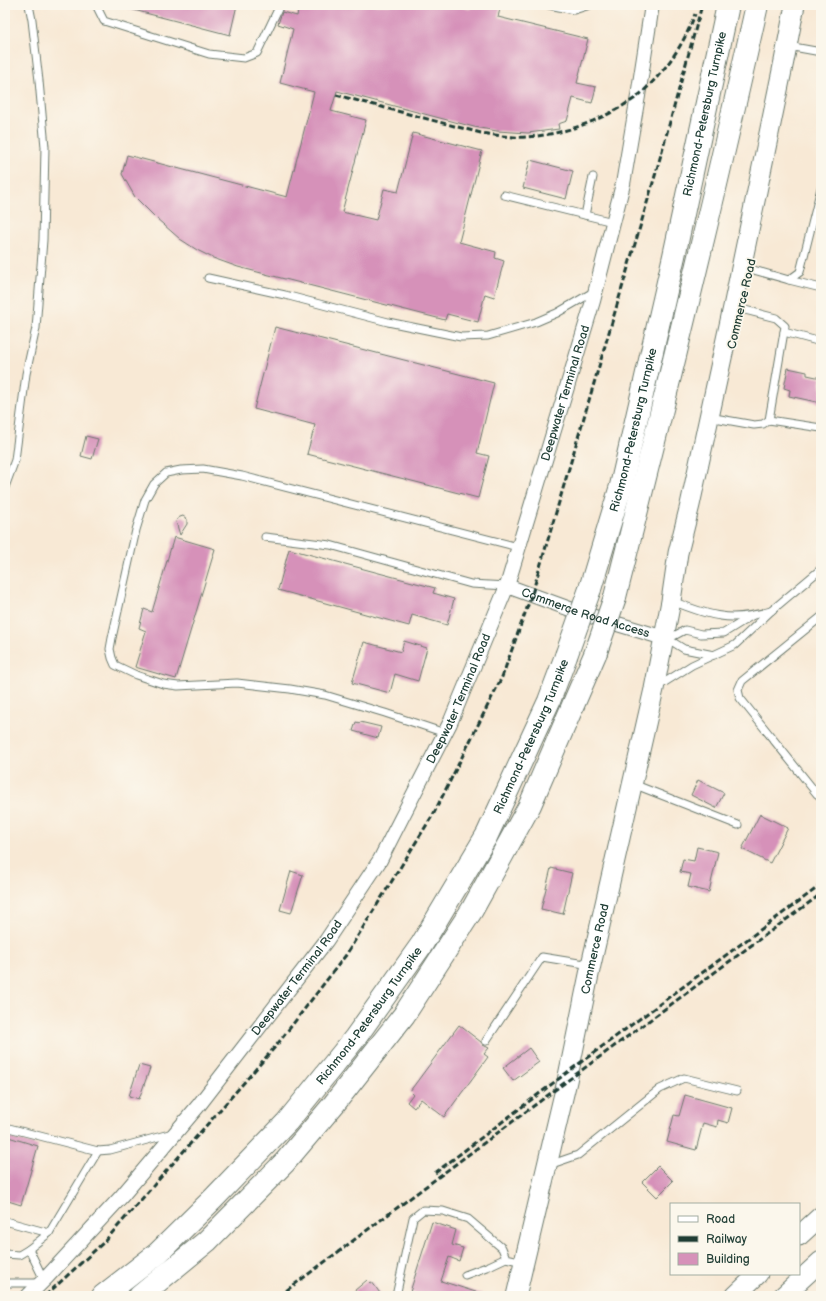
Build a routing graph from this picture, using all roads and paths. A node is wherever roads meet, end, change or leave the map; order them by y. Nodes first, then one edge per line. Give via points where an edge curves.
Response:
1 (30, 5) edge
2 (96, 5) edge
3 (280, 5) edge
4 (549, 5) edge
5 (590, 5) edge
6 (652, 5) edge
7 (728, 5) edge
8 (757, 5) edge
9 (795, 5) edge
10 (803, 5) edge
11 (791, 47) junction
12 (821, 52) edge
13 (593, 177) dead end
14 (821, 188) edge
15 (504, 195) dead end
16 (584, 215) junction
17 (613, 222) junction
18 (745, 268) junction
19 (208, 278) dead end
20 (789, 280) junction
21 (821, 288) edge
22 (595, 291) junction
23 (737, 308) junction
24 (784, 332) junction
25 (821, 342) edge
26 (713, 418) junction
27 (769, 420) junction
28 (821, 428) edge
29 (5, 487) edge
30 (265, 537) dead end
31 (518, 547) junction
32 (821, 569) edge
33 (507, 586) junction
34 (671, 601) junction
35 (771, 611) junction
36 (753, 615) junction
37 (821, 617) edge
38 (666, 639) junction
39 (714, 655) junction
40 (654, 688) junction
41 (445, 733) junction
42 (633, 784) junction
43 (821, 797) edge
44 (738, 825) dead end
45 (591, 965) junction
46 (486, 1041) dead end
47 (737, 1091) dead end
48 (5, 1127) edge
49 (175, 1133) junction
50 (98, 1151) junction
51 (547, 1166) junction
52 (821, 1216) edge
53 (5, 1221) edge
54 (49, 1234) junction
55 (800, 1235) edge
56 (29, 1249) junction
57 (5, 1254) edge
58 (515, 1260) junction
59 (821, 1261) edge
60 (465, 1275) dead end
61 (757, 1275) edge
62 (43, 1282) junction
63 (5, 1283) edge
64 (28, 1296) edge
65 (104, 1296) edge
66 (140, 1296) edge
67 (396, 1296) edge
68 (516, 1296) edge
69 (734, 1296) edge
70 (783, 1296) edge

1 - 29 lane via 45,147 42,240 36,328 26,374 15,460
2 - 3 lane via 104,21 209,54 244,58 257,53
4 - 5 lane via 574,10
6 - 17 street, Deepwater Terminal Road via 623,184
7 - 65 highway, Richmond-Petersburg Turnpike, bridge via 621,486 590,589 549,701 486,835 422,944 355,1038 287,1122 157,1254
8 - 66 highway, Richmond-Petersburg Turnpike, bridge via 661,415 615,597 596,652 530,805 472,910 404,1015 334,1104 284,1162 207,1241
9 - 11 main road, Commerce Road
10 - 11 main road, Commerce Road
11 - 12 lane
11 - 18 main road, Commerce Road
13 - 16 lane
14 - 20 lane via 800,272
15 - 16 lane
16 - 17 lane
17 - 22 street, Deepwater Terminal Road
18 - 20 lane
18 - 23 main road, Commerce Road
19 - 22 lane via 462,338 488,336 536,322
20 - 21 lane
22 - 31 street, Deepwater Terminal Road
23 - 24 lane via 776,318 785,326
23 - 26 main road, Commerce Road
24 - 25 lane
24 - 27 lane
26 - 27 lane via 754,425
26 - 34 main road, Commerce Road via 678,553
27 - 28 lane
30 - 33 lane via 330,545 471,584
31 - 33 street, Deepwater Terminal Road
31 - 41 lane via 203,468 166,473 154,484 145,500 112,638 110,650 115,665 163,684 178,686 237,682 324,695
32 - 35 lane
33 - 38 street, Commerce Road Access via 581,613
33 - 41 street, Deepwater Terminal Road
34 - 36 lane via 722,616
34 - 38 main road, Commerce Road
35 - 36 lane
35 - 39 lane via 735,645
36 - 38 lane via 724,633 701,634 685,630
37 - 43 lane via 742,681 738,690 740,698
38 - 39 lane via 684,649
38 - 40 main road, Commerce Road
39 - 40 lane
40 - 42 main road, Commerce Road
41 - 49 street, Deepwater Terminal Road via 380,860 331,935
42 - 44 lane
42 - 45 main road, Commerce Road
45 - 46 lane via 542,957
45 - 51 main road, Commerce Road
47 - 51 lane via 684,1078 660,1089 578,1155
48 - 50 lane
49 - 50 lane
49 - 62 street, Deepwater Terminal Road
50 - 54 lane
51 - 58 main road, Commerce Road
52 - 55 main road
53 - 54 lane
54 - 56 lane
56 - 57 lane via 19,1255
56 - 62 lane
58 - 60 lane
58 - 67 lane via 468,1219 443,1211 423,1210 413,1218
58 - 68 main road, Commerce Road
59 - 70 main road
61 - 69 main road
62 - 63 lane
62 - 64 street, Deepwater Terminal Road

